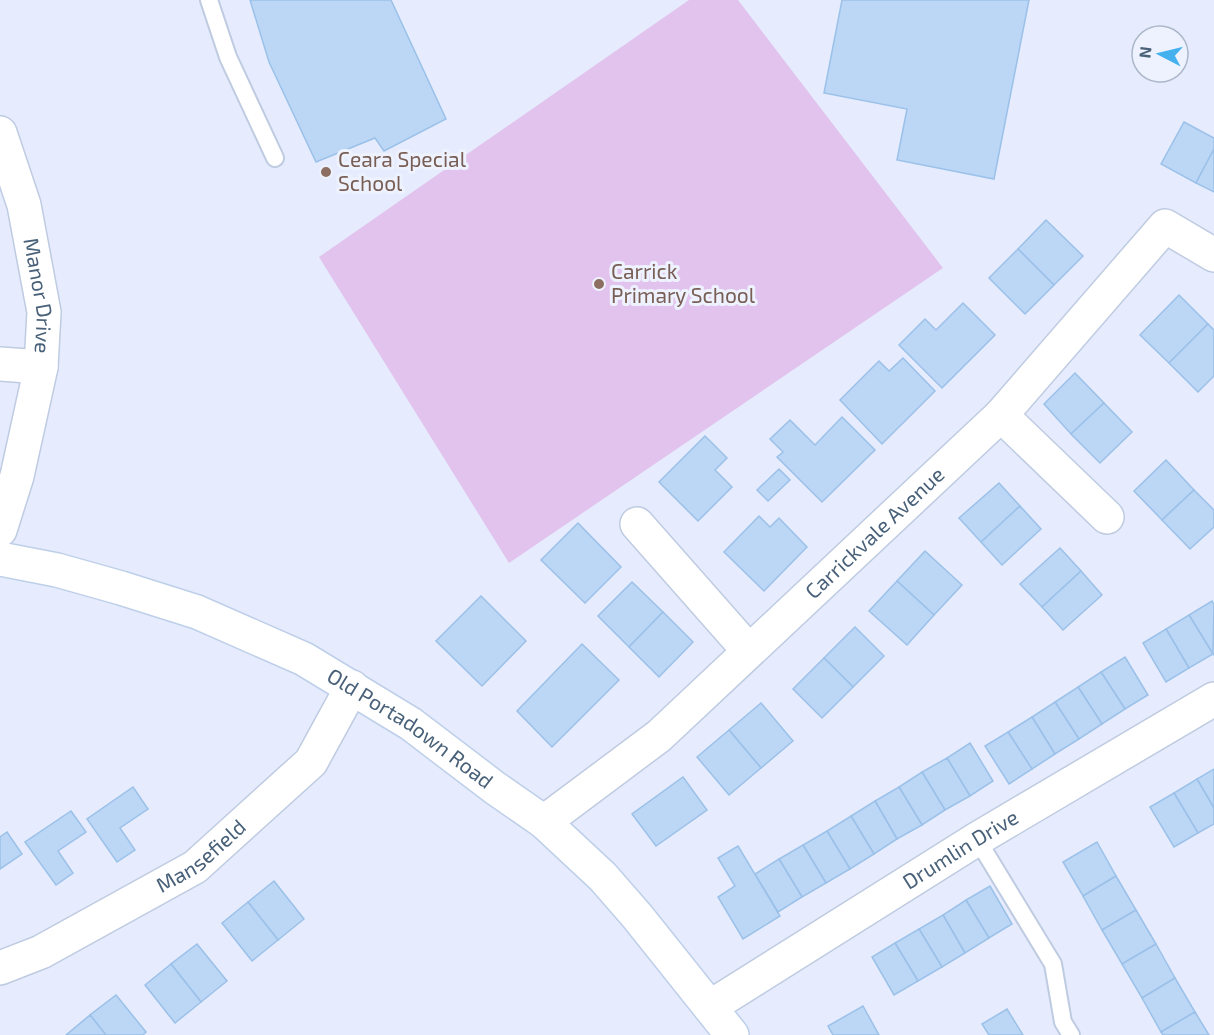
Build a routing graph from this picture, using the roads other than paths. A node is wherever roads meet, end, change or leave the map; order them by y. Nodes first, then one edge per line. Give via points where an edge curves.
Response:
1 (208, 0) edge
2 (0, 133) edge
3 (275, 158) dead end
4 (1214, 255) edge
5 (0, 364) edge
6 (40, 367) junction
7 (1001, 415) junction
8 (1107, 517) dead end
9 (637, 524) dead end
10 (0, 530) edge
11 (0, 559) edge
12 (749, 651) junction
13 (352, 687) junction
14 (1214, 699) edge
15 (544, 822) junction
16 (977, 839) junction
17 (0, 968) edge
18 (710, 1006) junction
19 (732, 1035) edge
20 (1071, 1035) edge

1 - 3 lane via 228,57
2 - 6 street, Manor Drive via 24,206 44,312
4 - 7 street, Carrickvale Avenue via 1166,226
5 - 6 street
6 - 10 street, Manor Drive via 17,476
7 - 8 street
7 - 12 street, Carrickvale Avenue
9 - 12 street
11 - 13 street, Old Portadown Road via 57,570 197,612 304,659
12 - 15 street, Carrickvale Avenue via 659,736
13 - 15 street, Old Portadown Road via 411,724
13 - 17 street, Mansefield via 311,762 195,867 41,952
14 - 16 street, Drumlin Drive
15 - 18 street, Old Portadown Road via 603,877
16 - 18 street, Drumlin Drive
16 - 20 lane via 1053,964 1063,1022
18 - 19 street, Old Portadown Road

